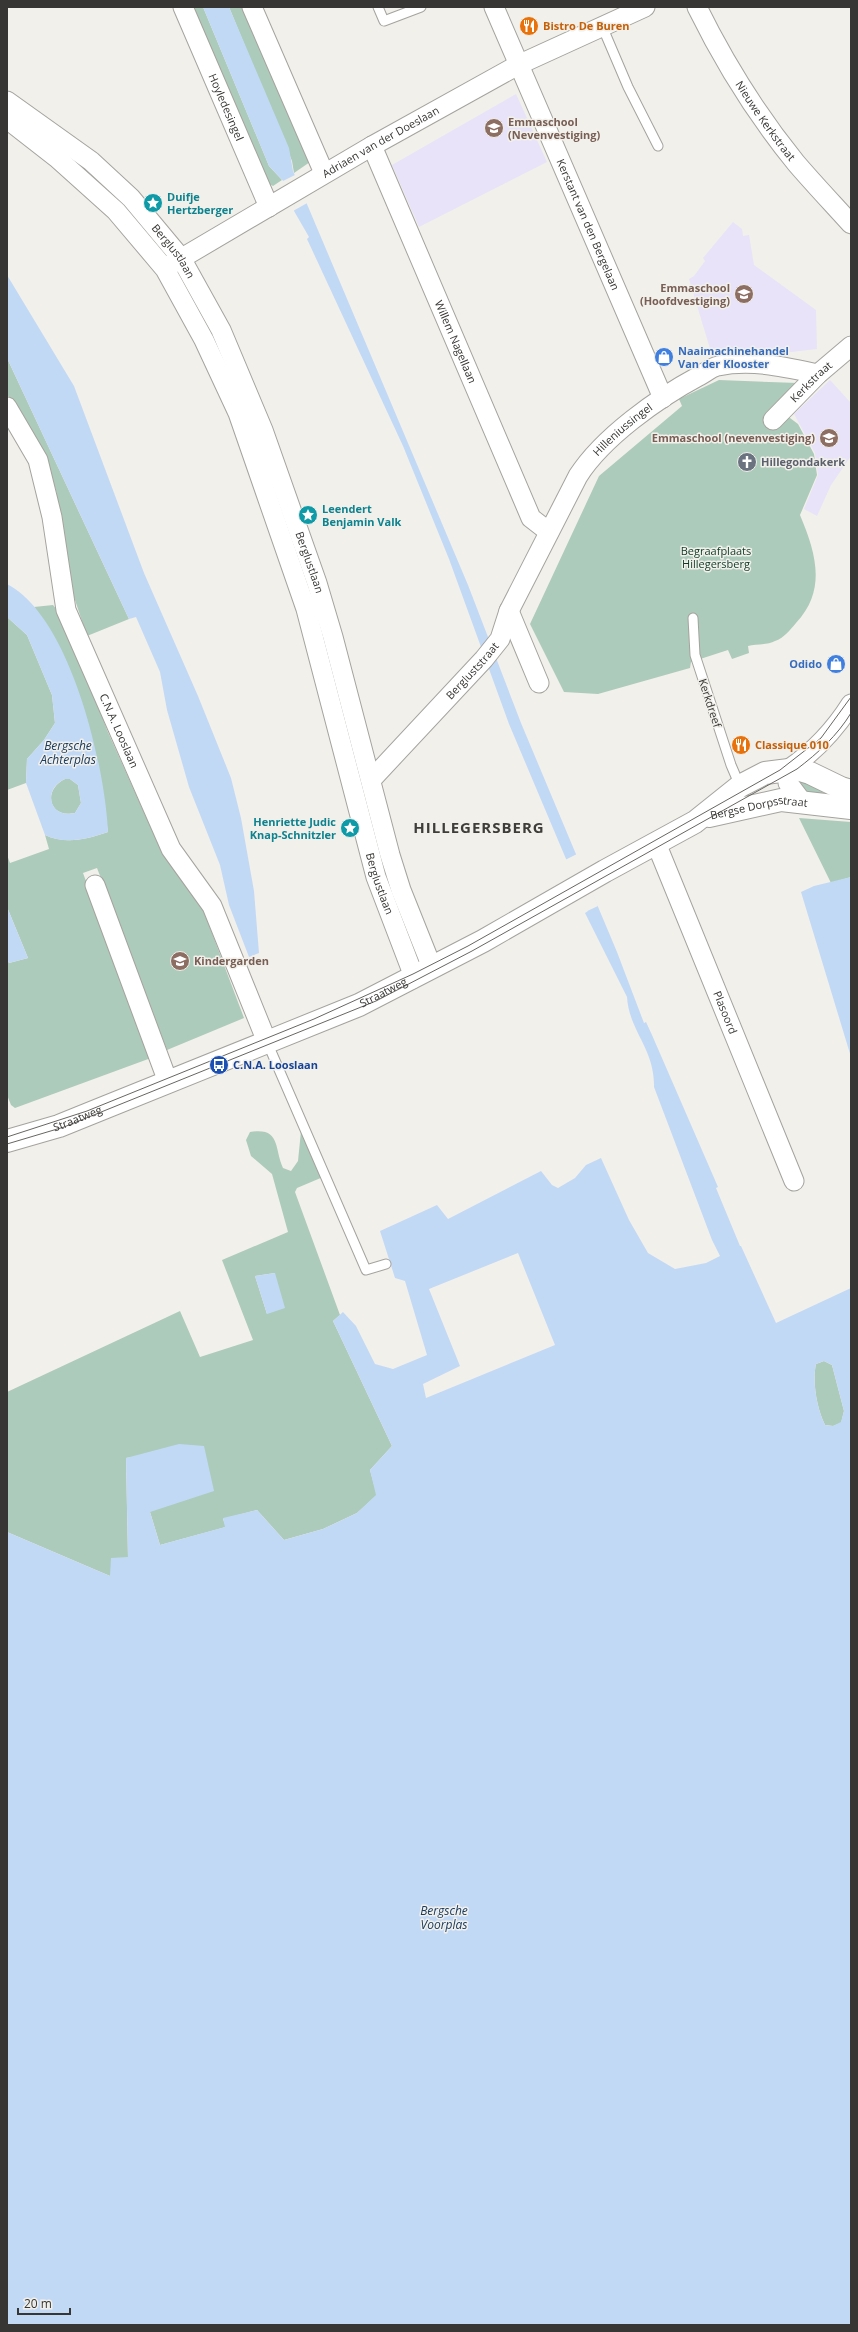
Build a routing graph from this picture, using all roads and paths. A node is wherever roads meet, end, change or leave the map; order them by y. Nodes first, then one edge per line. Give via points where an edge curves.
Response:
1 (183, 7) edge
2 (252, 7) edge
3 (378, 7) edge
4 (421, 7) edge
5 (494, 7) edge
6 (645, 7) edge
7 (697, 7) edge
8 (602, 26) junction
9 (518, 65) junction
10 (7, 101) edge
11 (7, 119) edge
12 (372, 146) junction
13 (658, 146) dead end
14 (324, 173) junction
15 (269, 207) junction
16 (851, 224) edge
17 (181, 258) junction
18 (165, 269) junction
19 (851, 346) edge
20 (818, 374) junction
21 (663, 398) junction
22 (7, 407) edge
23 (246, 411) junction
24 (773, 420) dead end
25 (549, 532) junction
26 (510, 611) junction
27 (693, 618) dead end
28 (539, 683) dead end
29 (851, 704) edge
30 (789, 769) junction
31 (362, 783) junction
32 (740, 786) junction
33 (851, 791) edge
34 (803, 803) junction
35 (851, 808) edge
36 (700, 819) junction
37 (656, 844) junction
38 (588, 881) joint
39 (94, 885) dead end
40 (434, 967) junction
41 (412, 979) junction
42 (268, 1042) junction
43 (168, 1082) junction
44 (8, 1138) edge
45 (794, 1181) dead end
46 (386, 1264) dead end

1 - 15 street, Hoyledesingel
2 - 14 street
3 - 4 lane via 384,21
5 - 9 street, Kerstant van den Bergelaan
6 - 8 street, Adriaen van der Doeslaan
7 - 16 street, Nieuwe Kerkstraat via 719,52 749,98 796,163
8 - 9 street, Adriaen van der Doeslaan
8 - 13 lane via 628,87
9 - 12 street, Adriaen van der Doeslaan
9 - 21 street, Kerstant van den Bergelaan
10 - 17 street, Berglustlaan via 91,161 130,198
11 - 18 street, Berglustlaan via 57,158 116,212
12 - 14 street, Adriaen van der Doeslaan
12 - 25 street, Willem Nagellaan via 531,518
14 - 15 street, Adriaen van der Doeslaan
15 - 17 street, Adriaen van der Doeslaan
17 - 18 street, Adriaen van der Doeslaan
17 - 23 street, Berglustlaan via 221,330
18 - 23 street, Berglustlaan
19 - 20 street, Kerkstraat
20 - 21 street, Hilleniussingel via 753,363 717,366
20 - 24 street, Kerkstraat
21 - 25 street, Hilleniussingel via 610,438 590,458
22 - 42 street, C.N.A. Looslaan via 38,460 52,517 66,610 171,849 212,906
23 - 31 street, Berglustlaan via 315,606
25 - 26 street, Hilleniussingel
26 - 28 street
26 - 31 street, Bergluststraat via 500,639 489,654
27 - 32 lane, Kerkdreef via 695,655
29 - 30 street, Bergse Dorpsstraat via 830,734 808,756
30 - 32 street, Bergse Dorpsstraat via 765,773
30 - 33 street via 804,770
30 - 34 street, Bergse Dorpsstraat via 788,783
31 - 40 street, Berglustlaan via 401,890
31 - 41 street, Berglustlaan via 376,877 413,974
32 - 36 street, Bergse Dorpsstraat
34 - 35 street
34 - 36 street, Bergse Dorpsstraat via 769,801
36 - 37 street, Bergse Dorpsstraat
37 - 38 street, Bergse Dorpsstraat
37 - 45 street, Plasoord
38 - 40 street, Straatweg
39 - 43 street
40 - 41 street, Straatweg
41 - 42 street, Straatweg
42 - 43 street, Straatweg
42 - 46 lane via 366,1270
43 - 44 street, Straatweg via 59,1126

